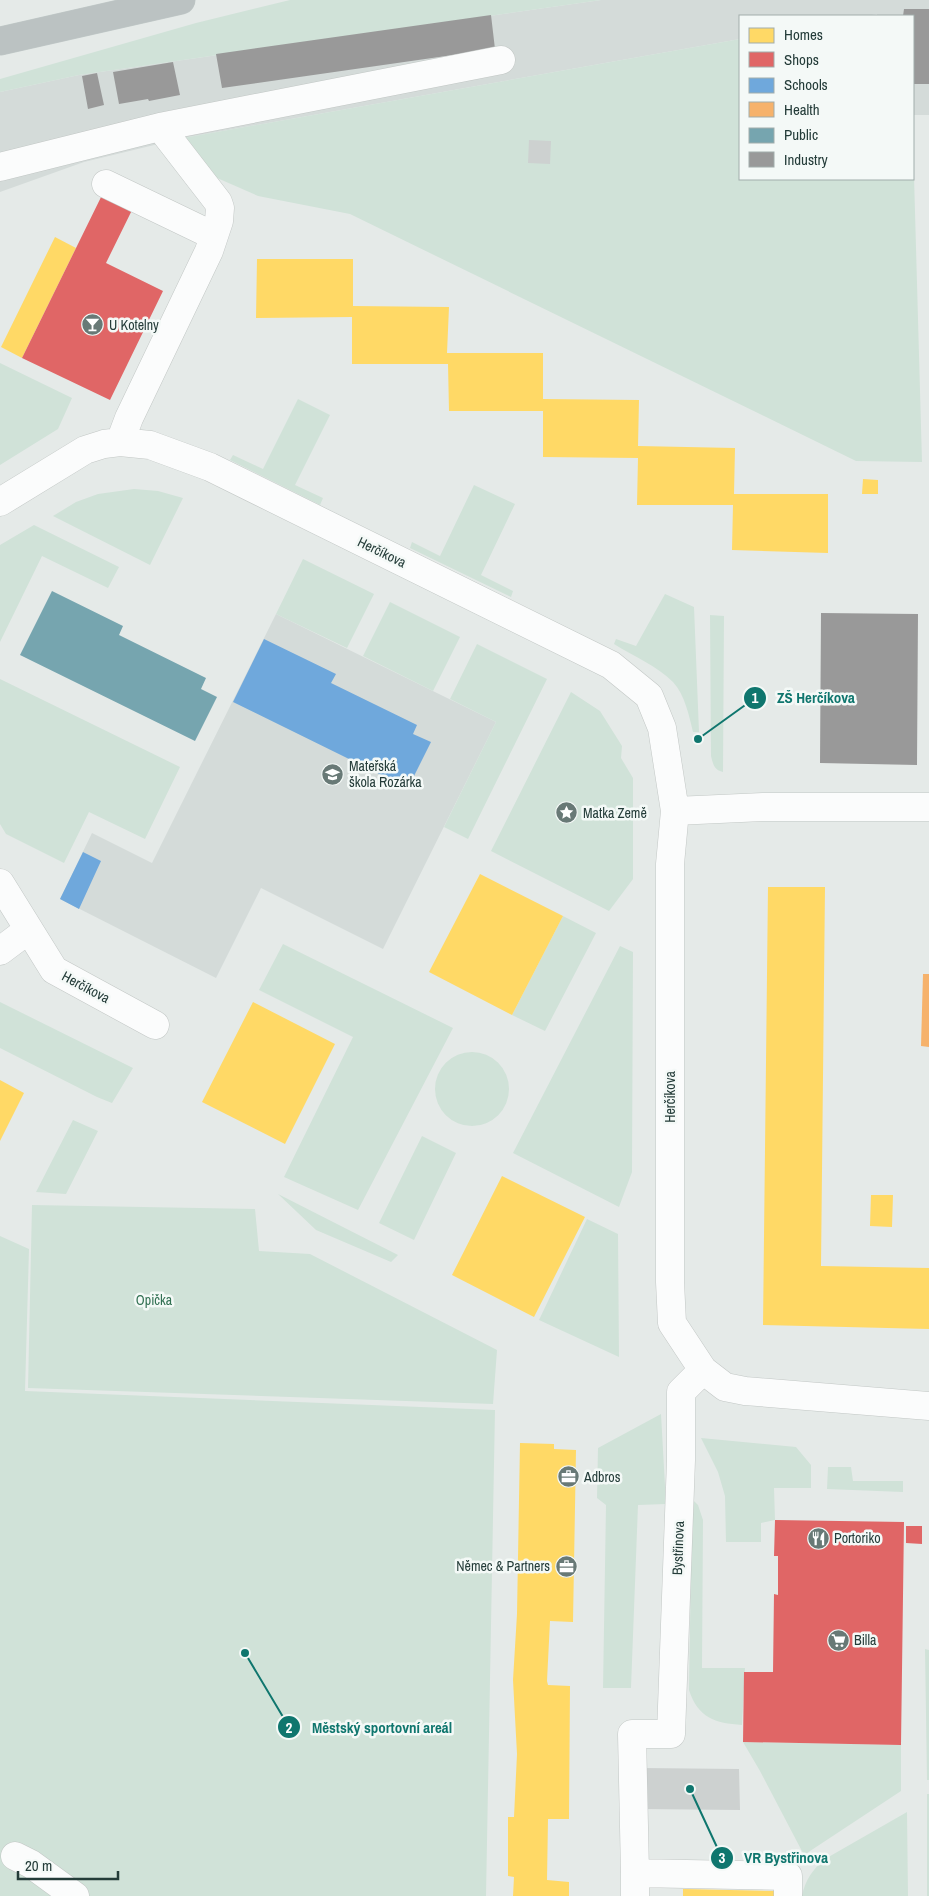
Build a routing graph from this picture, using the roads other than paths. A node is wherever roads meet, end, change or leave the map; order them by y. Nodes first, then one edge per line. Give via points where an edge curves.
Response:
1 (181, 0) edge
2 (0, 41) edge
3 (501, 60) dead end
4 (160, 127) junction
5 (0, 167) edge
6 (106, 184) dead end
7 (214, 236) junction
8 (120, 442) junction
9 (0, 502) edge
10 (929, 807) edge
11 (675, 811) junction
12 (0, 883) edge
13 (28, 930) junction
14 (0, 951) edge
15 (155, 1025) dead end
16 (705, 1372) junction
17 (929, 1406) edge
18 (15, 1856) dead end
19 (635, 1884) edge
20 (75, 1896) edge
21 (788, 1896) edge

1 - 2 highway
3 - 4 street
4 - 5 street
4 - 7 street via 218,202 219,221
6 - 7 street
7 - 8 street
8 - 9 street, Herčíkova via 84,450
8 - 11 street, Herčíkova via 150,445 210,466 611,665 649,696 662,728
10 - 11 street via 764,807
11 - 16 street, Herčíkova via 670,864 672,1323
12 - 13 street, Herčíkova
13 - 14 street
13 - 15 street, Herčíkova via 54,970
16 - 17 street via 725,1386 745,1391
16 - 19 street, Bystřinova via 681,1392 682,1460 671,1734 632,1734
18 - 20 street
19 - 21 street via 788,1876

